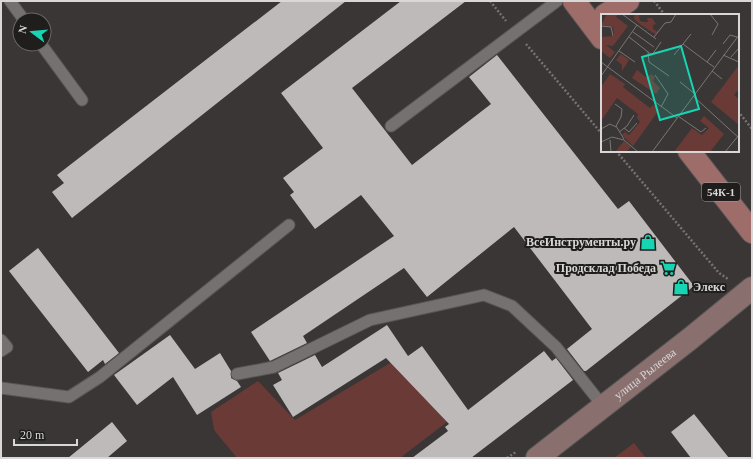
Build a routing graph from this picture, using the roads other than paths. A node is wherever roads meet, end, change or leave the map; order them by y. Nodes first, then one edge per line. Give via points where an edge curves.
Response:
1 (10, 1) edge
2 (556, 1) edge
3 (574, 1) edge
4 (628, 1) edge
5 (18, 12) edge
6 (611, 14) edge
7 (600, 23) edge
8 (48, 52) edge
9 (82, 100) dead end
10 (391, 126) dead end
11 (690, 152) edge
12 (289, 225) dead end
13 (752, 232) edge
14 (749, 291) edge
15 (1, 340) edge
16 (1, 351) edge
17 (237, 374) dead end
18 (1, 388) edge
19 (603, 406) junction
20 (537, 458) edge

1 - 5 lane
2 - 10 lane
3 - 7 main road
4 - 6 main road
8 - 9 lane
11 - 13 main road, 54К-1
12 - 18 lane via 100,377 69,397
14 - 19 street, улица Рылеева
15 - 16 lane via 7,347
17 - 19 lane via 274,367 370,320 484,295 512,306 556,347
19 - 20 street, улица Рылеева

